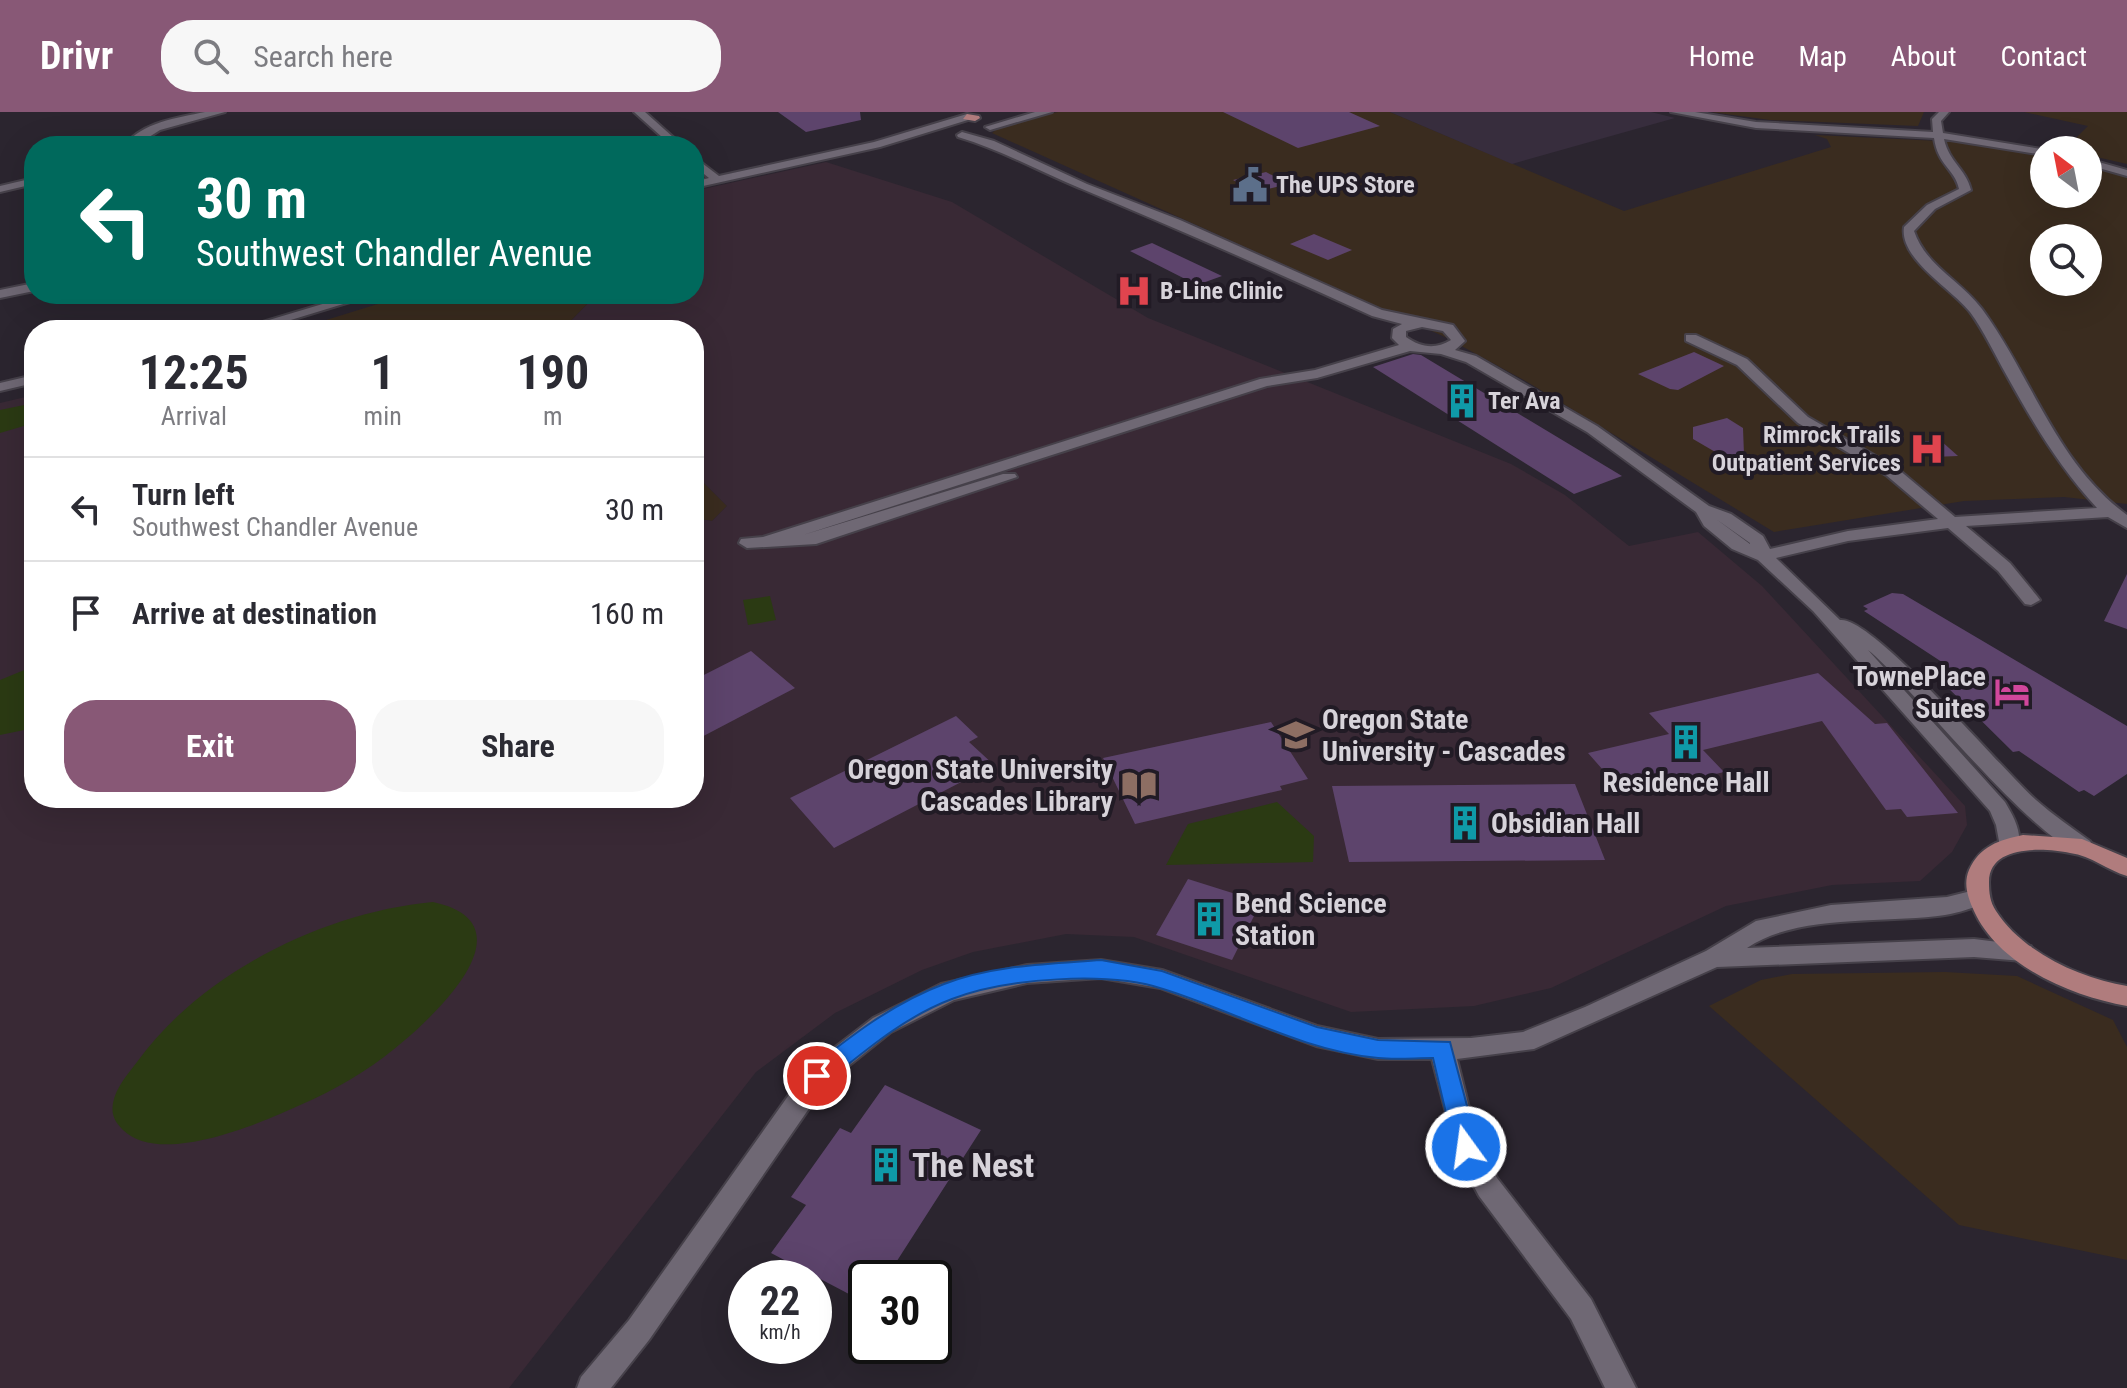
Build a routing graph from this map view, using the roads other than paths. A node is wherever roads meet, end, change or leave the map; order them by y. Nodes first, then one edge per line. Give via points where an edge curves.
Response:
1 (220, 112) edge
2 (639, 112) edge
3 (950, 112) edge
4 (1021, 112) edge
5 (1047, 112) edge
6 (1676, 112) edge
7 (1944, 112) edge
8 (932, 115) dead end
9 (971, 118) junction
10 (941, 125) junction
11 (989, 128) junction
12 (959, 135) junction
13 (1938, 135) junction
14 (138, 136) edge
15 (667, 136) edge
16 (876, 145) junction
17 (2030, 150) edge
18 (1036, 164) junction
19 (2102, 164) edge
20 (704, 169) edge
21 (2127, 170) edge
22 (1086, 177) junction
23 (716, 179) junction
24 (704, 182) edge
25 (24, 183) edge
26 (0, 189) edge
27 (1176, 222) junction
28 (24, 289) edge
29 (0, 294) edge
30 (335, 304) edge
31 (1377, 313) junction
32 (278, 320) edge
33 (1413, 323) junction
34 (1691, 338) dead end
35 (1403, 339) junction
36 (1449, 347) junction
37 (24, 381) edge
38 (0, 387) edge
39 (2107, 512) junction
40 (1953, 523) junction
41 (2127, 523) edge
42 (756, 542) dead end
43 (1764, 556) junction
44 (2031, 600) dead end
45 (1819, 607) junction
46 (2009, 846) junction
47 (2082, 847) junction
48 (2126, 867) edge
49 (1979, 897) junction
50 (2023, 952) junction
51 (1714, 958) junction
52 (2125, 998) edge
53 (1442, 1048) junction
54 (592, 1388) edge
55 (1621, 1388) edge

1 - 14 street
2 - 15 street
3 - 9 street
4 - 9 street
5 - 11 street
6 - 13 street via 1756,125
7 - 13 street via 1936,121
8 - 10 street
9 - 10 street
9 - 11 street via 987,122
10 - 12 street via 942,131
10 - 16 street
11 - 12 street
11 - 22 street via 997,139
12 - 16 street
12 - 18 street
13 - 17 street
13 - 39 street via 1943,159 1963,180 1965,190 1916,218 1908,230 1911,244 1977,312 2081,484
16 - 23 street
18 - 22 street
18 - 27 street
19 - 21 street
20 - 23 street
22 - 27 street via 1169,213
23 - 24 street
25 - 26 street
27 - 31 street
28 - 29 street
30 - 32 street
31 - 33 street
31 - 35 street
33 - 35 street
33 - 36 street via 1448,328 1458,336
34 - 40 street via 1742,362 1803,420 1892,472
35 - 36 street
35 - 42 street via 1279,390 841,532 784,543
36 - 43 street via 1592,429 1703,509 1710,523 1738,545
37 - 38 street
39 - 40 street
39 - 41 street
40 - 43 street via 1818,540
40 - 44 street via 2004,567
43 - 45 street
45 - 46 street via 1998,807
45 - 47 street via 1881,651 2028,805
46 - 47 main road via 2036,842
46 - 49 main road via 1988,857 1978,874
47 - 48 main road
49 - 50 main road via 2002,934
49 - 51 street via 1947,906 1831,914 1756,930
50 - 51 street via 1974,948
50 - 52 main road via 2054,973
51 - 53 street via 1525,1042
53 - 54 street via 1378,1049 1316,1036 1162,979 1101,969 1027,974 949,991 882,1025 817,1076 657,1306
53 - 55 street via 1466,1147 1488,1187 1581,1309

